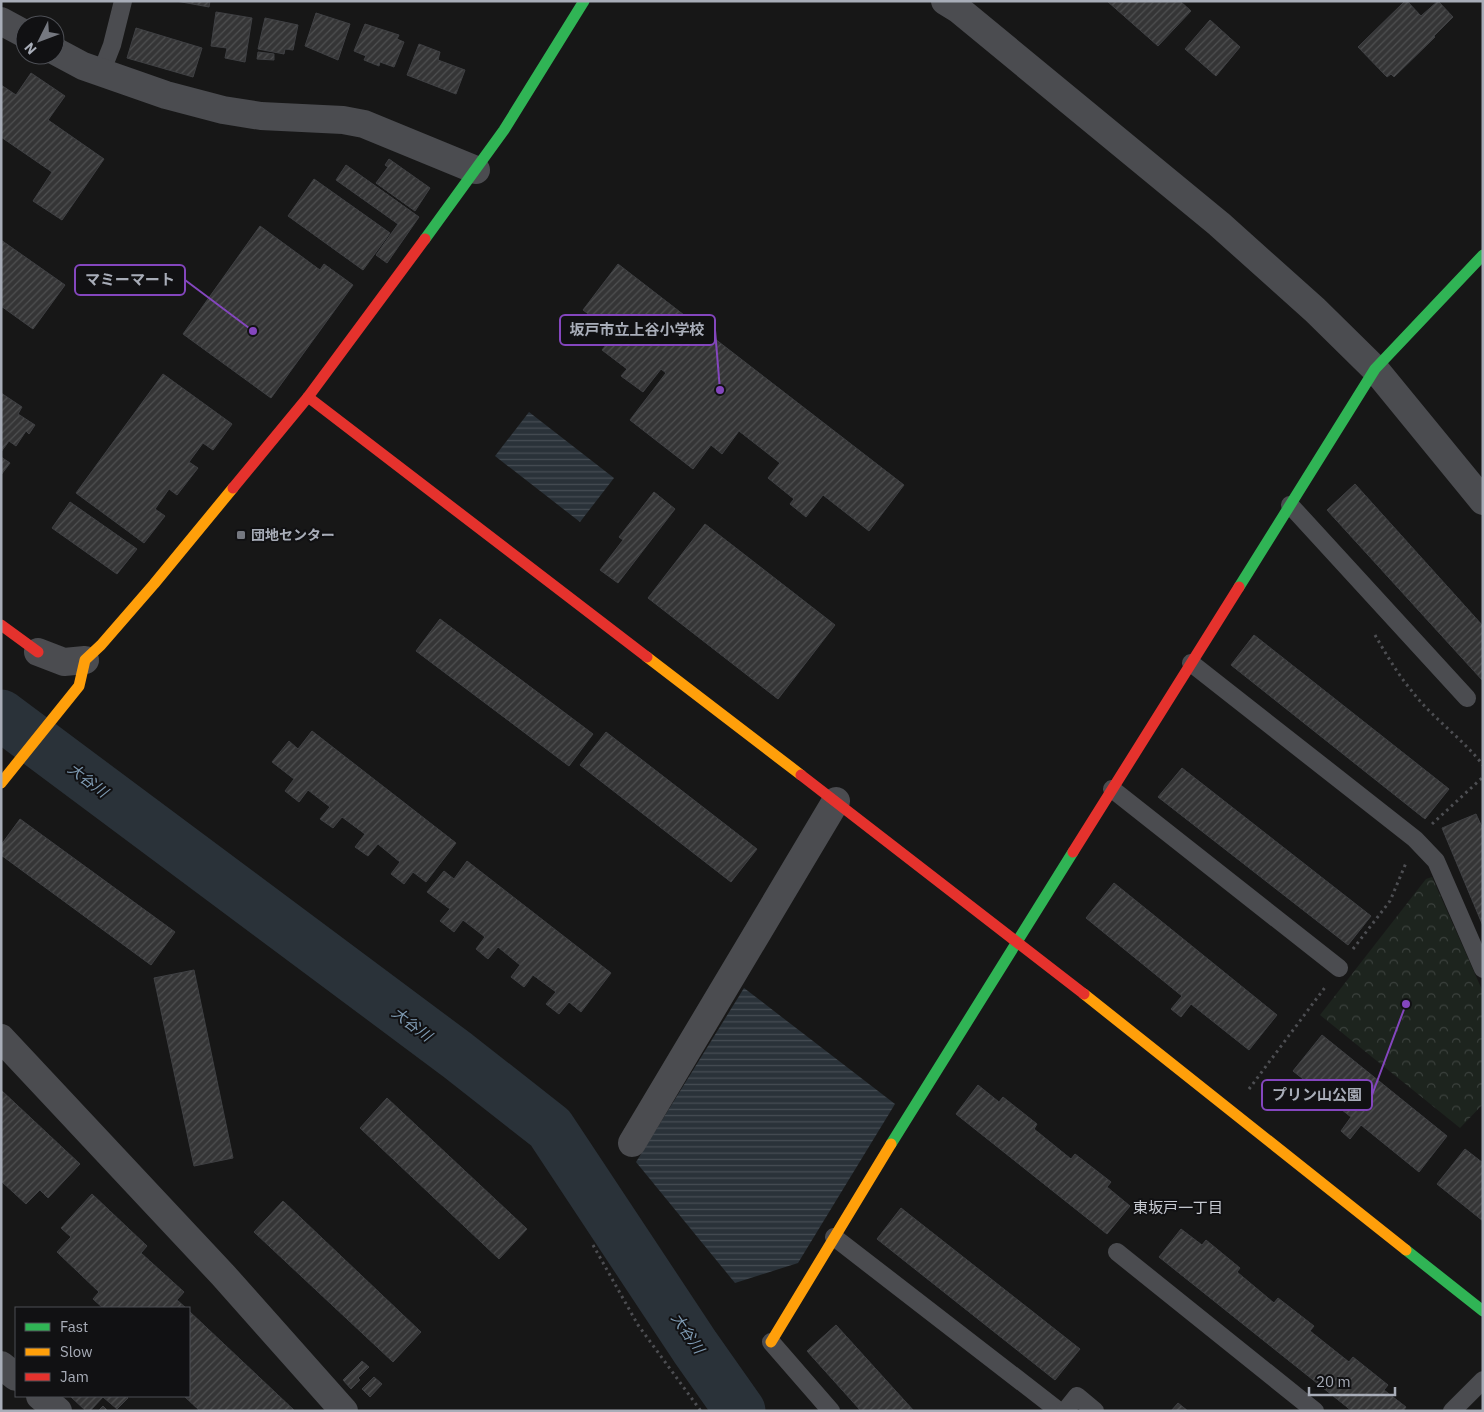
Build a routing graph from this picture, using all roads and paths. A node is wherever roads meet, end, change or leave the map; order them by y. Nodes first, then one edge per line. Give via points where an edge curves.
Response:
1 (123, 1) edge
2 (584, 1) edge
3 (955, 4) edge
4 (1, 21) edge
5 (15, 29) edge
6 (65, 56) edge
7 (101, 73) junction
8 (476, 170) junction
9 (1483, 255) edge
10 (1374, 369) junction
11 (308, 397) junction
12 (1483, 501) edge
13 (1290, 505) junction
14 (1388, 611) junction
15 (1, 625) edge
16 (38, 652) joint
17 (85, 660) junction
18 (1191, 663) junction
19 (1467, 698) dead end
20 (1483, 764) edge
21 (1483, 777) edge
22 (1, 783) edge
23 (1112, 789) junction
24 (836, 801) junction
25 (1415, 840) junction
26 (1017, 941) junction
27 (1339, 968) junction
28 (1483, 969) edge
29 (1, 1038) edge
30 (1244, 1096) dead end
31 (632, 1143) dead end
32 (834, 1236) junction
33 (593, 1245) dead end
34 (1117, 1252) dead end
35 (1483, 1311) edge
36 (771, 1342) joint
37 (1, 1365) edge
38 (15, 1376) edge
39 (1483, 1380) edge
40 (41, 1397) edge
41 (58, 1411) edge
42 (344, 1411) edge
43 (701, 1411) edge
44 (831, 1411) edge
45 (1059, 1411) edge
46 (1065, 1411) edge
47 (1095, 1411) edge
48 (1315, 1411) edge
49 (1452, 1411) edge

1 - 7 lane
2 - 8 street
3 - 10 street via 1219,224 1315,310
4 - 5 street
6 - 7 street
7 - 8 street via 223,110 364,124
8 - 11 street
9 - 10 street
10 - 12 street
10 - 13 street
11 - 17 street via 154,584
11 - 24 street
13 - 14 lane
13 - 18 street
14 - 19 lane
14 - 20 path via 1377,624 1375,635 1389,659 1411,690
15 - 16 street
16 - 17 street via 64,662
17 - 22 street via 79,686
18 - 23 street
18 - 25 lane
21 - 25 path
23 - 26 street
23 - 27 lane
24 - 26 street
24 - 31 street
25 - 27 path via 1390,901
25 - 28 lane via 1436,861
26 - 32 street
26 - 35 street
27 - 30 path
29 - 42 street
32 - 36 street
32 - 45 lane
33 - 43 path via 638,1325
34 - 48 lane
36 - 44 lane
37 - 38 street
39 - 49 lane
40 - 41 street
46 - 47 lane via 1077,1396

